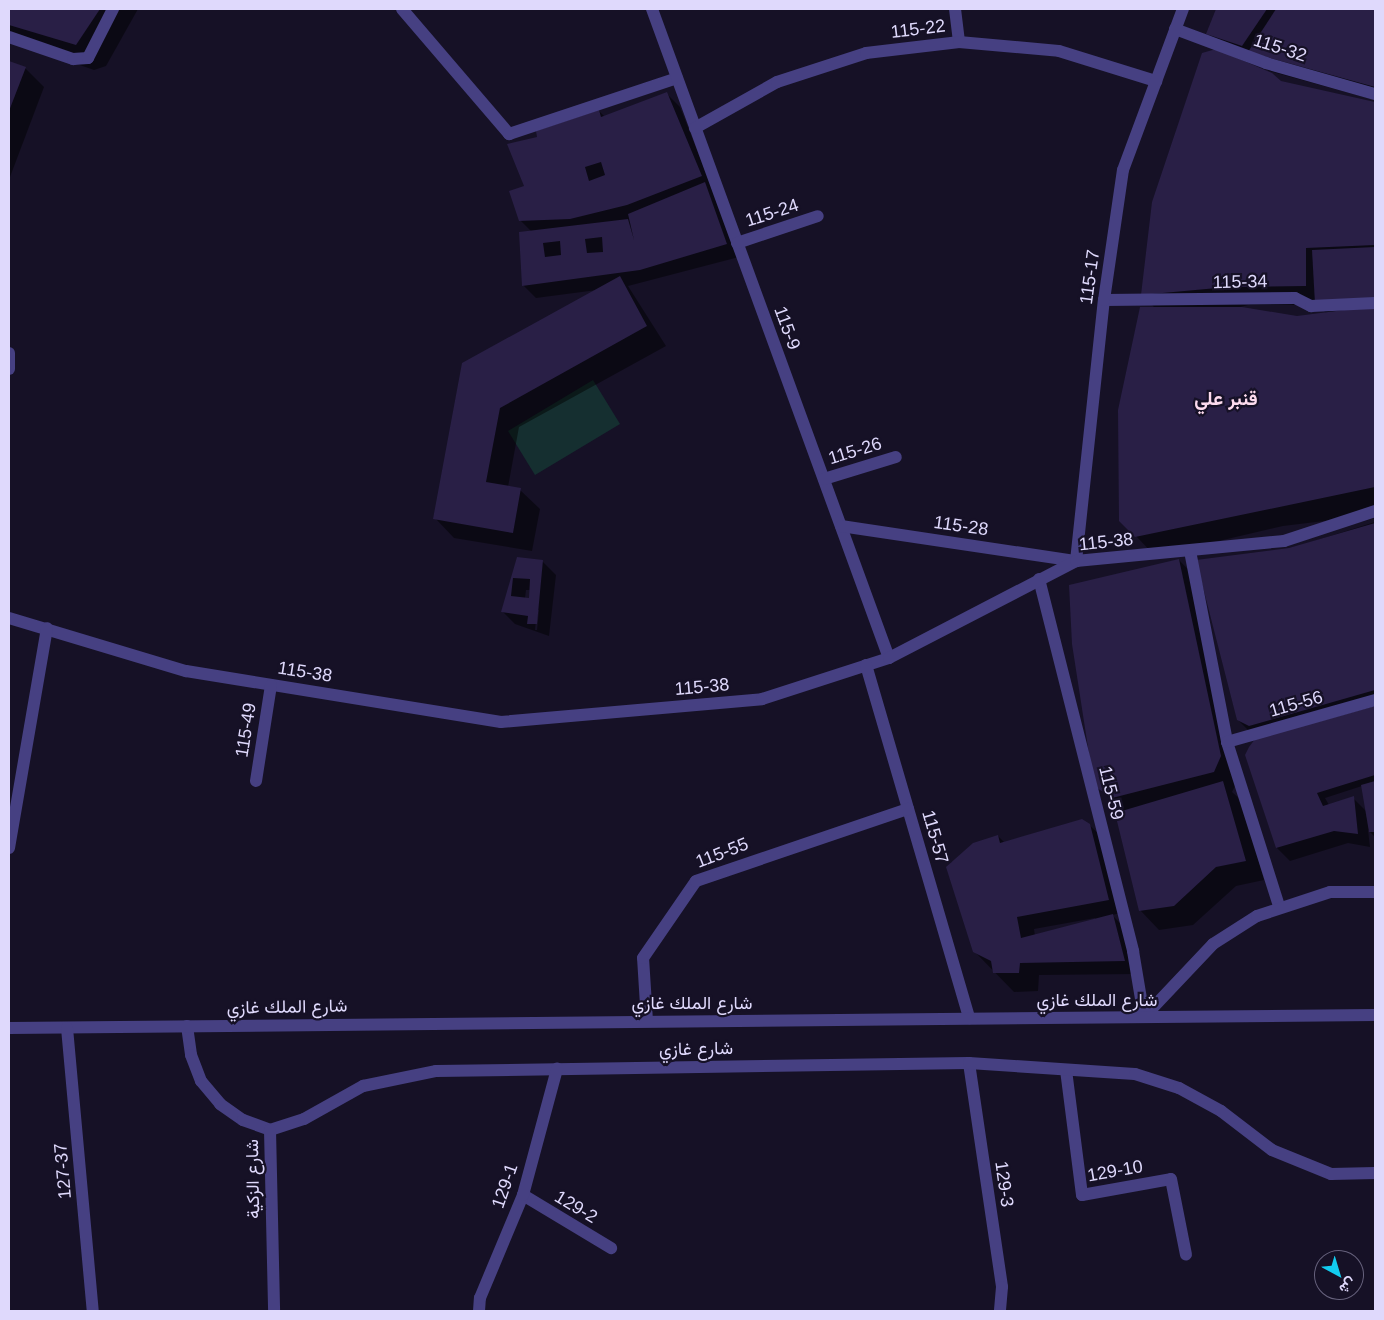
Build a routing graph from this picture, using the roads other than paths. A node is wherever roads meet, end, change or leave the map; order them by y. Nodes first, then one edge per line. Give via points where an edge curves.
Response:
1 (113, 9) edge
2 (402, 9) edge
3 (652, 9) edge
4 (954, 9) edge
5 (1183, 9) edge
6 (1176, 29) junction
7 (9, 37) edge
8 (959, 42) junction
9 (677, 78) junction
10 (1156, 81) junction
11 (1375, 94) edge
12 (695, 128) junction
13 (818, 216) dead end
14 (737, 243) junction
15 (1104, 300) junction
16 (1375, 303) edge
17 (9, 353) edge
18 (9, 369) edge
19 (896, 456) dead end
20 (824, 479) junction
21 (1375, 511) edge
22 (841, 526) junction
23 (1190, 551) junction
24 (1076, 561) junction
25 (1038, 579) junction
26 (9, 618) edge
27 (47, 628) junction
28 (889, 658) junction
29 (866, 665) junction
30 (271, 685) junction
31 (1375, 700) edge
32 (1227, 742) junction
33 (256, 781) dead end
34 (908, 809) junction
35 (9, 848) edge
36 (1375, 892) edge
37 (1279, 906) junction
38 (1375, 1015) edge
39 (1144, 1017) junction
40 (969, 1018) junction
41 (647, 1020) junction
42 (187, 1026) junction
43 (9, 1028) edge
44 (67, 1028) junction
45 (969, 1063) junction
46 (557, 1069) junction
47 (1066, 1070) junction
48 (270, 1130) junction
49 (1375, 1173) edge
50 (523, 1195) junction
51 (611, 1248) dead end
52 (1186, 1255) dead end
53 (93, 1311) edge
54 (274, 1311) edge
55 (479, 1311) edge
56 (1000, 1311) edge

1 - 7 street via 88,58 73,59
2 - 9 street via 509,134
3 - 9 street, 115-9
4 - 8 street
5 - 6 street, 115-17
6 - 10 street, 115-17
6 - 11 street, 115-32 via 1266,63
8 - 10 street, 115-22 via 1060,51
8 - 12 street, 115-22 via 866,53 777,82
9 - 12 street, 115-9
10 - 15 street, 115-17 via 1123,170
12 - 14 street, 115-9
13 - 14 street, 115-24
14 - 20 street, 115-9
15 - 16 street, 115-34 via 1295,298 1311,306
15 - 24 street, 115-17
17 - 18 street
19 - 20 street, 115-26
20 - 22 street, 115-9
21 - 23 street, 115-38 via 1284,541
22 - 24 street, 115-28
22 - 28 street, 115-9
23 - 24 street, 115-38
23 - 32 street
24 - 25 street, 115-38
25 - 28 street, 115-38
25 - 39 street, 115-59 via 1133,951
26 - 27 street, 115-38
27 - 30 street, 115-38 via 186,671
27 - 35 street
28 - 29 street, 115-38
29 - 30 street, 115-38 via 762,699 501,722
29 - 34 street, 115-57
30 - 33 street, 115-49
31 - 32 street, 115-56
32 - 37 street
34 - 40 street, 115-57
34 - 41 street, 115-55 via 696,880 643,958
36 - 37 street via 1330,892
37 - 39 street via 1213,944
38 - 39 street, شارع الملك غازي
39 - 40 street, شارع الملك غازي
40 - 41 street, شارع الملك غازي
41 - 42 street, شارع الملك غازي
42 - 44 street, شارع الملك غازي
42 - 48 street, شارع الزكية via 191,1055 201,1081 220,1104 243,1120
43 - 44 street, شارع الملك غازي
44 - 53 street, 127-37
45 - 46 street, شارع غازي
45 - 47 street, شارع غازي
45 - 56 street, 129-3 via 1002,1287
46 - 48 street, شارع غازي via 399,1075 363,1086 304,1119
46 - 50 street, 129-1
47 - 49 street, شارع غازي via 1135,1074 1179,1088 1221,1111 1272,1150 1331,1174
47 - 52 street, 129-10 via 1082,1196 1171,1179
48 - 54 street, شارع الزكية
50 - 51 street, 129-2
50 - 55 street, 129-1 via 480,1298

